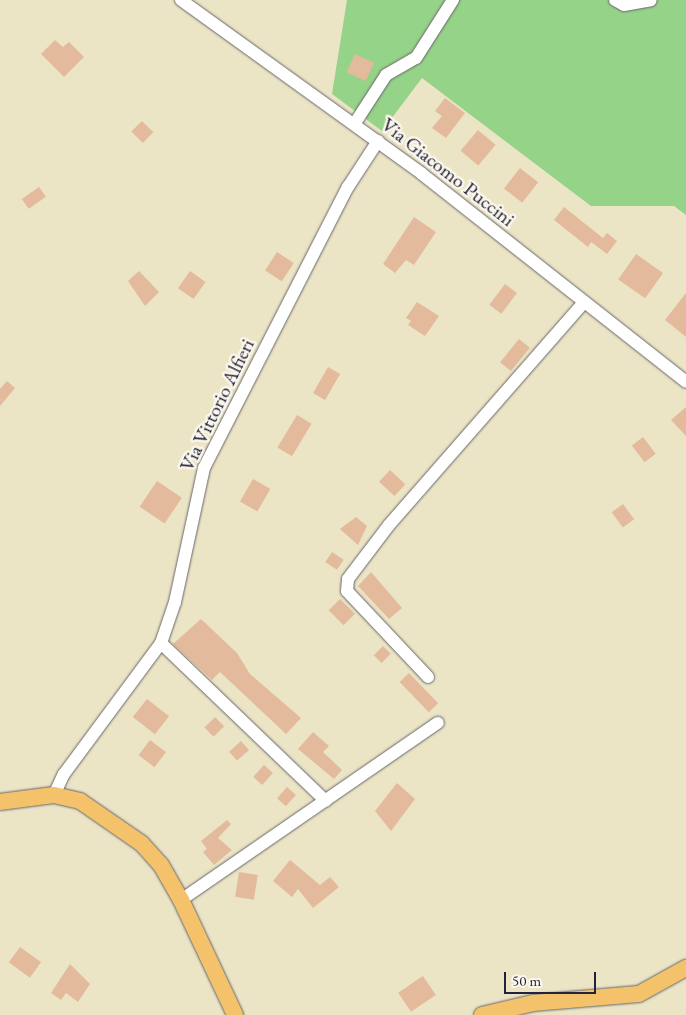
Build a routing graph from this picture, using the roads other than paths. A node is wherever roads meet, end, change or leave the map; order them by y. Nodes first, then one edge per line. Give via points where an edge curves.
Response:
1 (181, 0) edge
2 (453, 0) edge
3 (615, 0) edge
4 (651, 0) edge
5 (355, 123) junction
6 (378, 141) junction
7 (584, 302) junction
8 (686, 382) edge
9 (161, 643) junction
10 (428, 677) dead end
11 (438, 723) dead end
12 (54, 794) junction
13 (326, 801) junction
14 (0, 802) edge
15 (181, 900) junction
16 (686, 968) edge
17 (235, 1015) edge
18 (482, 1015) edge

1 - 5 street, Via Giacomo Puccini
2 - 5 street via 416,58 386,75
3 - 4 street via 624,5
5 - 6 street, Via Giacomo Puccini
6 - 7 street, Via Giacomo Puccini
6 - 9 street, Via Vittorio Alfieri via 348,187 204,468 175,602
7 - 8 street, Via Giacomo Puccini
7 - 10 street via 388,525 348,578 347,591
9 - 12 street, Via Vittorio Alfieri via 64,774
9 - 13 street
11 - 13 street
12 - 14 main road
12 - 15 main road via 89,806 142,844 161,865
13 - 15 street
15 - 17 main road
16 - 18 main road via 639,994 533,1003

